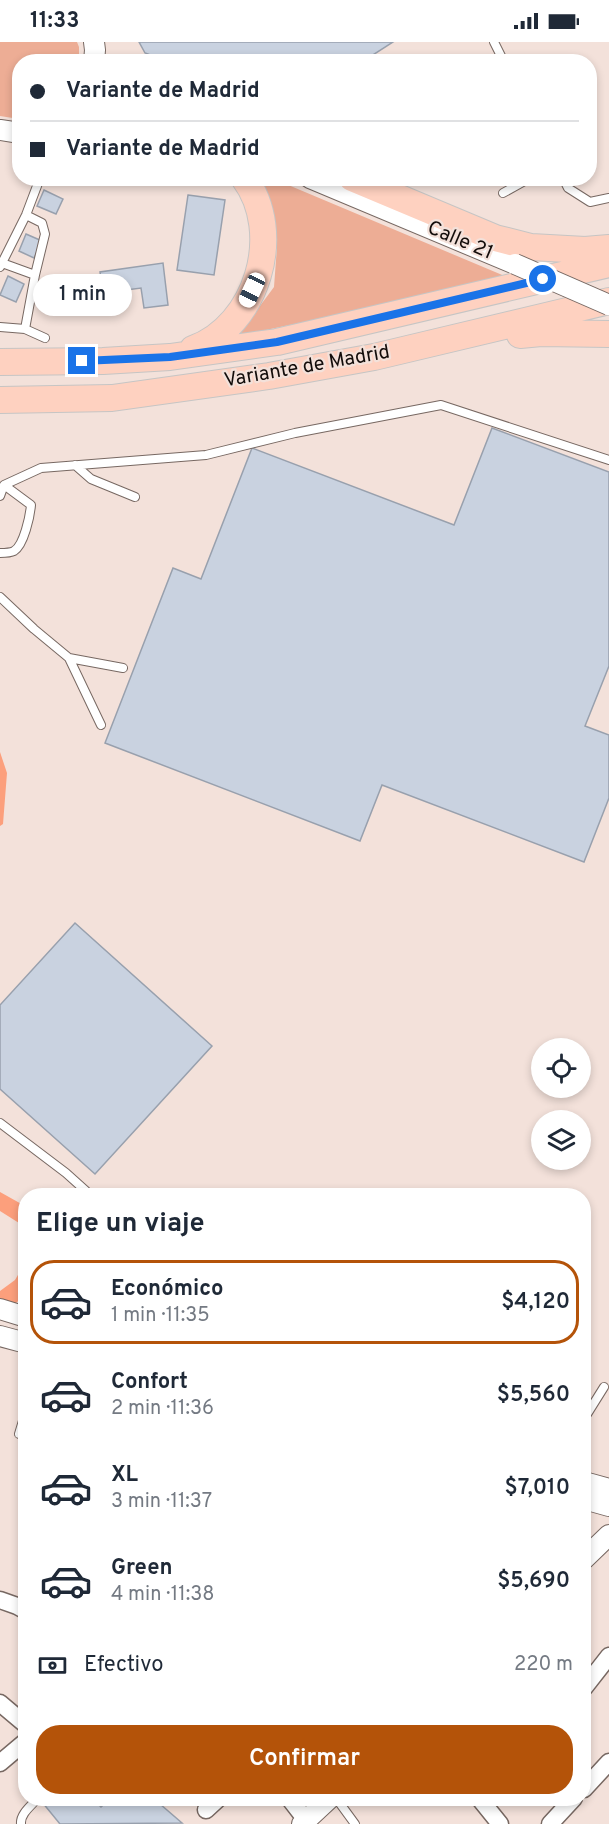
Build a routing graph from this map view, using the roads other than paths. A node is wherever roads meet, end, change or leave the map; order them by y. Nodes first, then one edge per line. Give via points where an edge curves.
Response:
1 (37, 186) edge
2 (249, 186) edge
3 (329, 186) edge
4 (371, 186) edge
5 (516, 186) edge
6 (567, 186) edge
7 (504, 193) dead end
8 (609, 198) edge
9 (26, 215) junction
10 (609, 248) edge
11 (609, 264) edge
12 (1, 265) edge
13 (35, 275) junction
14 (609, 303) edge
15 (0, 327) edge
16 (25, 329) junction
17 (609, 334) edge
18 (45, 338) dead end
19 (170, 357) junction
20 (374, 357) junction
21 (0, 362) edge
22 (0, 400) edge
23 (609, 460) edge
24 (75, 465) junction
25 (4, 485) junction
26 (0, 496) edge
27 (135, 497) dead end
28 (0, 553) edge
29 (0, 597) edge
30 (69, 658) junction
31 (123, 668) dead end
32 (101, 725) dead end
33 (0, 1123) edge
34 (83, 1188) edge
35 (0, 1309) edge
36 (18, 1314) edge
37 (604, 1387) dead end
38 (591, 1408) edge
39 (591, 1484) edge
40 (609, 1489) edge
41 (591, 1501) edge
42 (609, 1506) edge
43 (609, 1535) edge
44 (591, 1552) edge
45 (0, 1600) edge
46 (18, 1607) edge
47 (606, 1667) edge
48 (591, 1681) edge
49 (0, 1702) edge
50 (18, 1718) edge
51 (18, 1748) edge
52 (609, 1762) edge
53 (0, 1763) edge
54 (591, 1781) edge
55 (31, 1806) edge
56 (211, 1806) edge
57 (293, 1806) edge
58 (321, 1806) edge
59 (342, 1806) edge
60 (485, 1806) edge
61 (567, 1806) edge
62 (207, 1810) dead end
63 (304, 1822) edge
64 (21, 1824) edge
65 (355, 1824) edge
66 (500, 1824) edge
67 (550, 1824) edge

1 - 9 lane
2 - 19 main road via 261,214 264,246 259,276 246,305 225,328 199,346
3 - 14 street, Calle 21, bridge
4 - 10 main road via 495,238 531,247
5 - 7 lane
6 - 8 lane via 590,202
9 - 12 lane
9 - 13 lane via 42,224 45,234
11 - 19 main road, Variante de Madrid via 277,342
12 - 13 lane
13 - 16 lane
14 - 20 main road, Variante de Madrid
15 - 16 lane
16 - 18 lane
17 - 20 main road via 541,333
19 - 21 main road, Variante de Madrid
20 - 22 main road, Variante de Madrid via 112,398
23 - 24 lane via 441,405 206,455
24 - 25 lane via 41,468
24 - 27 lane via 91,479
25 - 26 lane
25 - 28 lane via 31,505 16,550
29 - 30 lane
30 - 31 lane
30 - 32 lane
33 - 34 lane
35 - 36 street
37 - 38 lane
39 - 40 street
41 - 42 street
43 - 44 street
45 - 46 street
47 - 48 street
49 - 50 street
51 - 53 street
52 - 54 street
55 - 64 lane
56 - 62 street
57 - 63 street
58 - 63 street
59 - 65 lane
60 - 66 street
61 - 67 street

